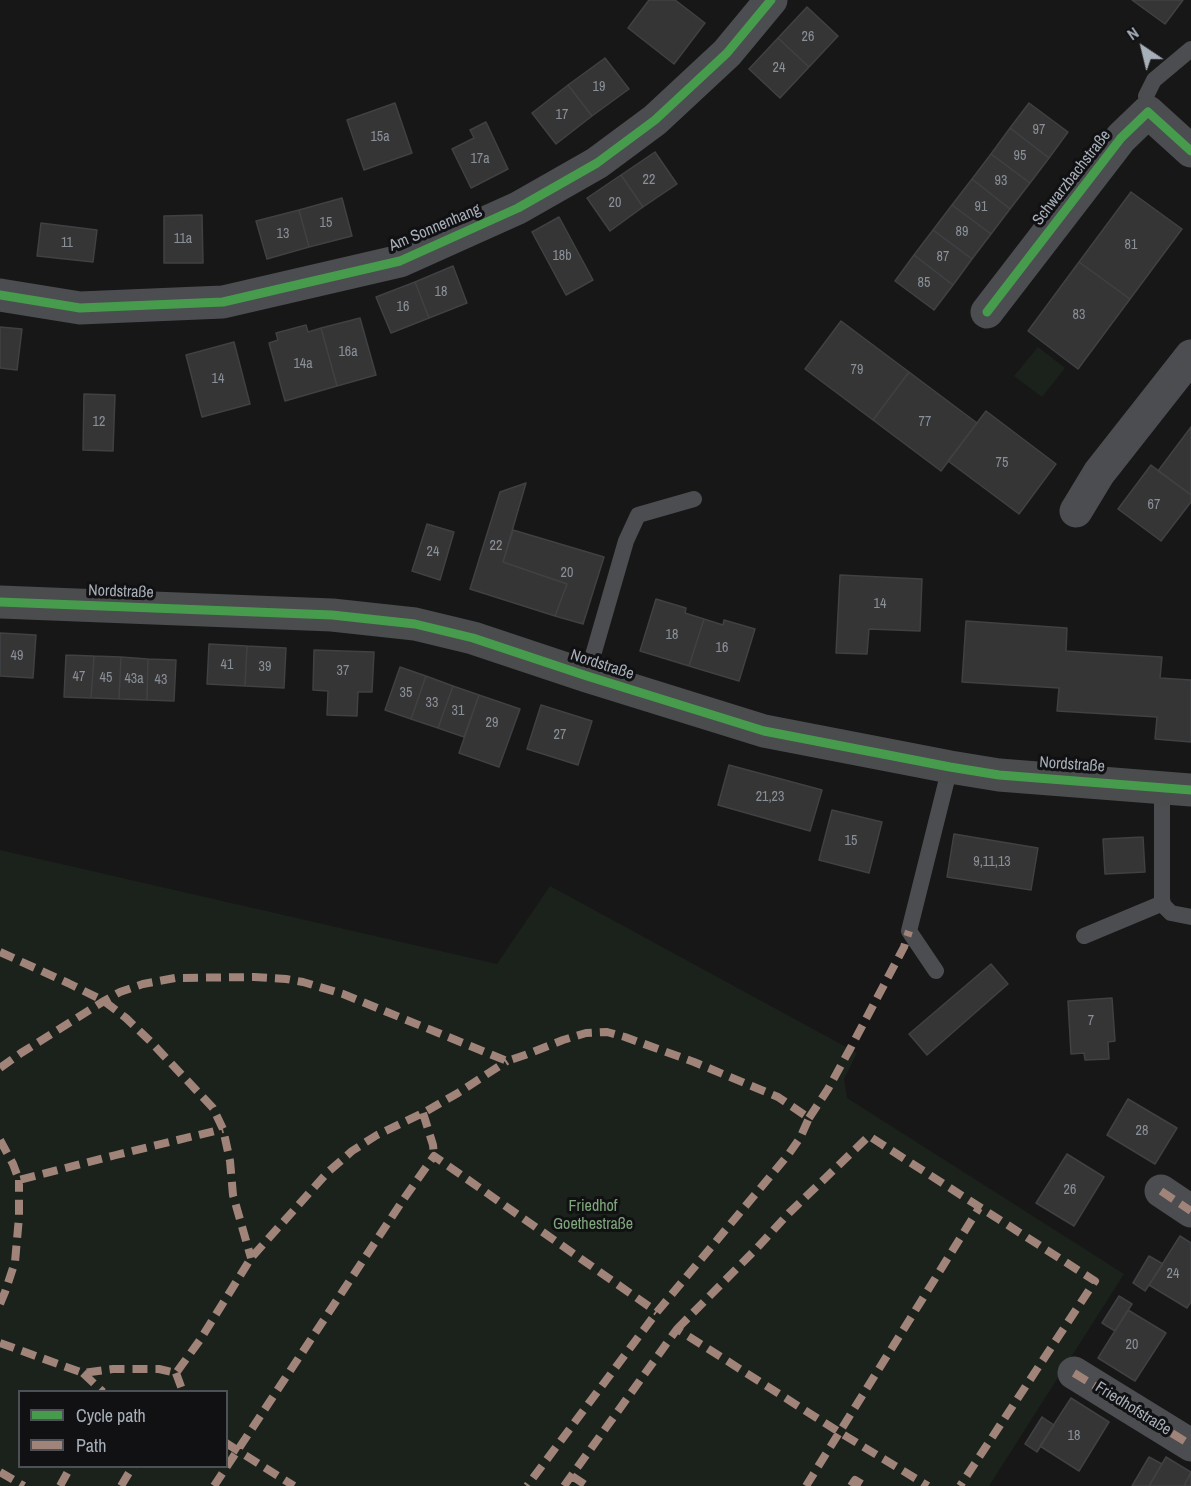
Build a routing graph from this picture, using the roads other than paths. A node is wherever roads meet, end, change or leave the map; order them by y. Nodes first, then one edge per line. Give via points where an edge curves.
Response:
1 (771, 0) edge
2 (1191, 49) edge
3 (1148, 112) junction
4 (1191, 151) edge
5 (0, 295) edge
6 (987, 312) dead end
7 (1191, 356) edge
8 (694, 499) dead end
9 (1076, 511) dead end
10 (0, 602) edge
11 (587, 676) junction
12 (950, 767) junction
13 (1177, 788) edge
14 (1162, 903) junction
15 (1191, 917) edge
16 (1084, 936) dead end
17 (936, 971) dead end
18 (1161, 1191) dead end
19 (1191, 1211) edge
20 (1074, 1373) dead end
21 (1191, 1445) edge

1 - 5 street, Am Sonnenhang via 719,61 655,120 597,163 518,208 400,261 223,302 80,309
2 - 3 lane via 1154,80 1146,96
3 - 4 street
3 - 6 street, Schwarzbachstraße via 1121,138
7 - 9 street via 1099,473
8 - 11 lane via 638,515 626,541
10 - 11 main road, Nordstraße via 332,615 415,624 473,638
11 - 12 main road, Nordstraße via 764,731
12 - 13 main road, Nordstraße via 999,775
12 - 17 lane via 909,931
13 - 14 lane
14 - 15 lane via 1171,913
14 - 16 lane
18 - 19 street
20 - 21 street, Friedhofstraße

